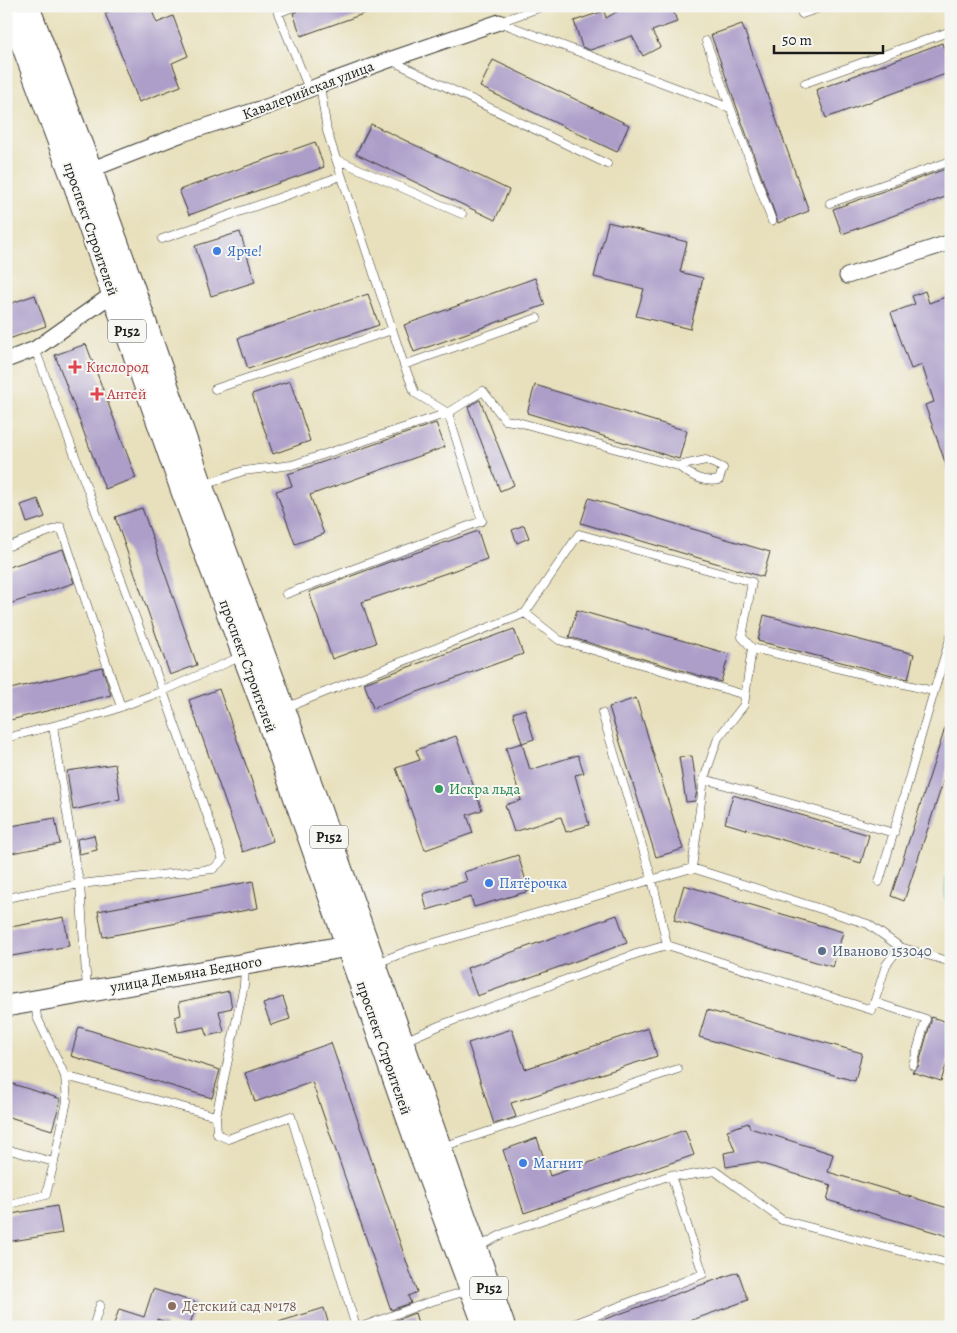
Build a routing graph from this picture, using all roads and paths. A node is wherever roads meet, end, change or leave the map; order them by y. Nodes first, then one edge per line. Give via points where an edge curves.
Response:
1 (9, 6) edge
2 (26, 6) edge
3 (295, 6) edge
4 (544, 6) edge
5 (825, 6) edge
6 (802, 14) dead end
7 (499, 22) junction
8 (951, 31) edge
9 (706, 41) dead end
10 (388, 60) junction
11 (805, 83) dead end
12 (314, 87) junction
13 (730, 108) junction
14 (336, 159) junction
15 (951, 161) edge
16 (607, 164) dead end
17 (82, 174) junction
18 (341, 176) junction
19 (830, 203) dead end
20 (462, 214) dead end
21 (772, 221) dead end
22 (162, 239) dead end
23 (951, 242) edge
24 (847, 276) dead end
25 (123, 290) junction
26 (538, 318) dead end
27 (392, 330) junction
28 (35, 349) junction
29 (6, 360) edge
30 (404, 365) junction
31 (215, 389) dead end
32 (448, 413) junction
33 (678, 466) junction
34 (201, 487) junction
35 (6, 547) edge
36 (286, 594) dead end
37 (525, 613) junction
38 (951, 636) edge
39 (752, 648) junction
40 (244, 655) junction
41 (163, 690) junction
42 (934, 691) junction
43 (745, 695) junction
44 (121, 707) junction
45 (283, 709) junction
46 (602, 713) dead end
47 (53, 726) junction
48 (6, 738) edge
49 (704, 779) junction
50 (894, 833) junction
51 (692, 868) junction
52 (652, 879) junction
53 (879, 882) dead end
54 (80, 884) junction
55 (6, 898) edge
56 (357, 944) junction
57 (667, 944) junction
58 (900, 947) junction
59 (951, 962) edge
60 (245, 964) junction
61 (375, 964) junction
62 (87, 992) junction
63 (35, 1001) junction
64 (874, 1002) junction
65 (6, 1006) edge
66 (402, 1042) junction
67 (913, 1065) dead end
68 (678, 1069) dead end
69 (65, 1076) junction
70 (216, 1116) junction
71 (440, 1148) junction
72 (6, 1149) edge
73 (54, 1162) junction
74 (671, 1175) junction
75 (6, 1205) edge
76 (467, 1251) junction
77 (951, 1264) edge
78 (480, 1287) junction
79 (100, 1306) dead end
80 (93, 1327) edge
81 (356, 1327) edge
82 (360, 1327) edge
83 (486, 1327) edge
84 (503, 1327) edge
85 (566, 1327) edge

1 - 17 main road, проспект Строителей / Р152
2 - 17 main road, проспект Строителей / Р152
3 - 12 lane via 278,13
4 - 7 lane, Кавалерийская улица
5 - 6 lane
7 - 10 street, Кавалерийская улица
7 - 13 lane
8 - 11 lane
9 - 13 lane
10 - 12 street, Кавалерийская улица
10 - 16 lane
12 - 14 lane
12 - 17 street, Кавалерийская улица
13 - 21 lane
14 - 18 lane
14 - 20 lane
15 - 19 lane
17 - 25 main road, проспект Строителей / Р152
18 - 22 lane
18 - 27 lane
23 - 24 street
25 - 28 street
25 - 34 main road, проспект Строителей / Р152
25 - 40 main road, проспект Строителей / Р152 via 184,493
26 - 30 lane
27 - 30 lane
27 - 31 lane
28 - 29 street
28 - 41 lane
30 - 32 lane via 415,394
32 - 33 lane via 483,391 506,420
32 - 34 lane via 292,465 243,471
32 - 36 lane via 482,521
33 - 33 lane via 706,460 723,468 720,480 709,482
34 - 45 main road, проспект Строителей / Р152
35 - 44 lane via 62,528
37 - 39 lane via 579,534 752,582 742,637
37 - 43 lane via 559,640
37 - 45 lane
38 - 42 lane
39 - 42 lane
39 - 43 lane
40 - 41 lane
40 - 56 main road, проспект Строителей / Р152
41 - 44 lane
41 - 54 lane via 223,860 213,869
42 - 50 lane
43 - 49 lane via 744,705 718,738
44 - 47 lane
45 - 56 main road, проспект Строителей / Р152
46 - 52 lane
47 - 48 lane
47 - 54 lane
49 - 50 lane
49 - 51 lane
50 - 53 lane
51 - 52 lane
51 - 58 lane via 868,924
52 - 57 lane
52 - 61 lane via 410,950
54 - 55 lane
54 - 62 lane
56 - 60 street, улица Демьяна Бедного
56 - 61 main road, проспект Строителей / Р152
56 - 76 main road, проспект Строителей / Р152 via 421,1154
57 - 64 lane via 872,1010
57 - 66 lane
58 - 59 lane
58 - 64 lane via 886,965
60 - 62 street, улица Демьяна Бедного
60 - 70 lane via 244,985
61 - 66 main road, проспект Строителей / Р152
62 - 63 street, улица Демьяна Бедного
63 - 65 street, улица Демьяна Бедного
63 - 69 lane via 38,1016
64 - 67 lane via 926,1019
66 - 71 main road, проспект Строителей / Р152
68 - 71 lane
69 - 70 lane
69 - 73 lane via 67,1101
70 - 81 lane via 217,1134 228,1139 291,1116
71 - 76 main road, проспект Строителей / Р152
72 - 73 lane
73 - 75 lane via 46,1195
74 - 76 lane via 505,1233
74 - 77 lane via 715,1171 782,1220
74 - 85 lane via 703,1274
76 - 78 main road, проспект Строителей / Р152
78 - 82 lane
78 - 83 main road, проспект Строителей / Р152
78 - 84 main road, проспект Строителей / Р152
79 - 80 lane

